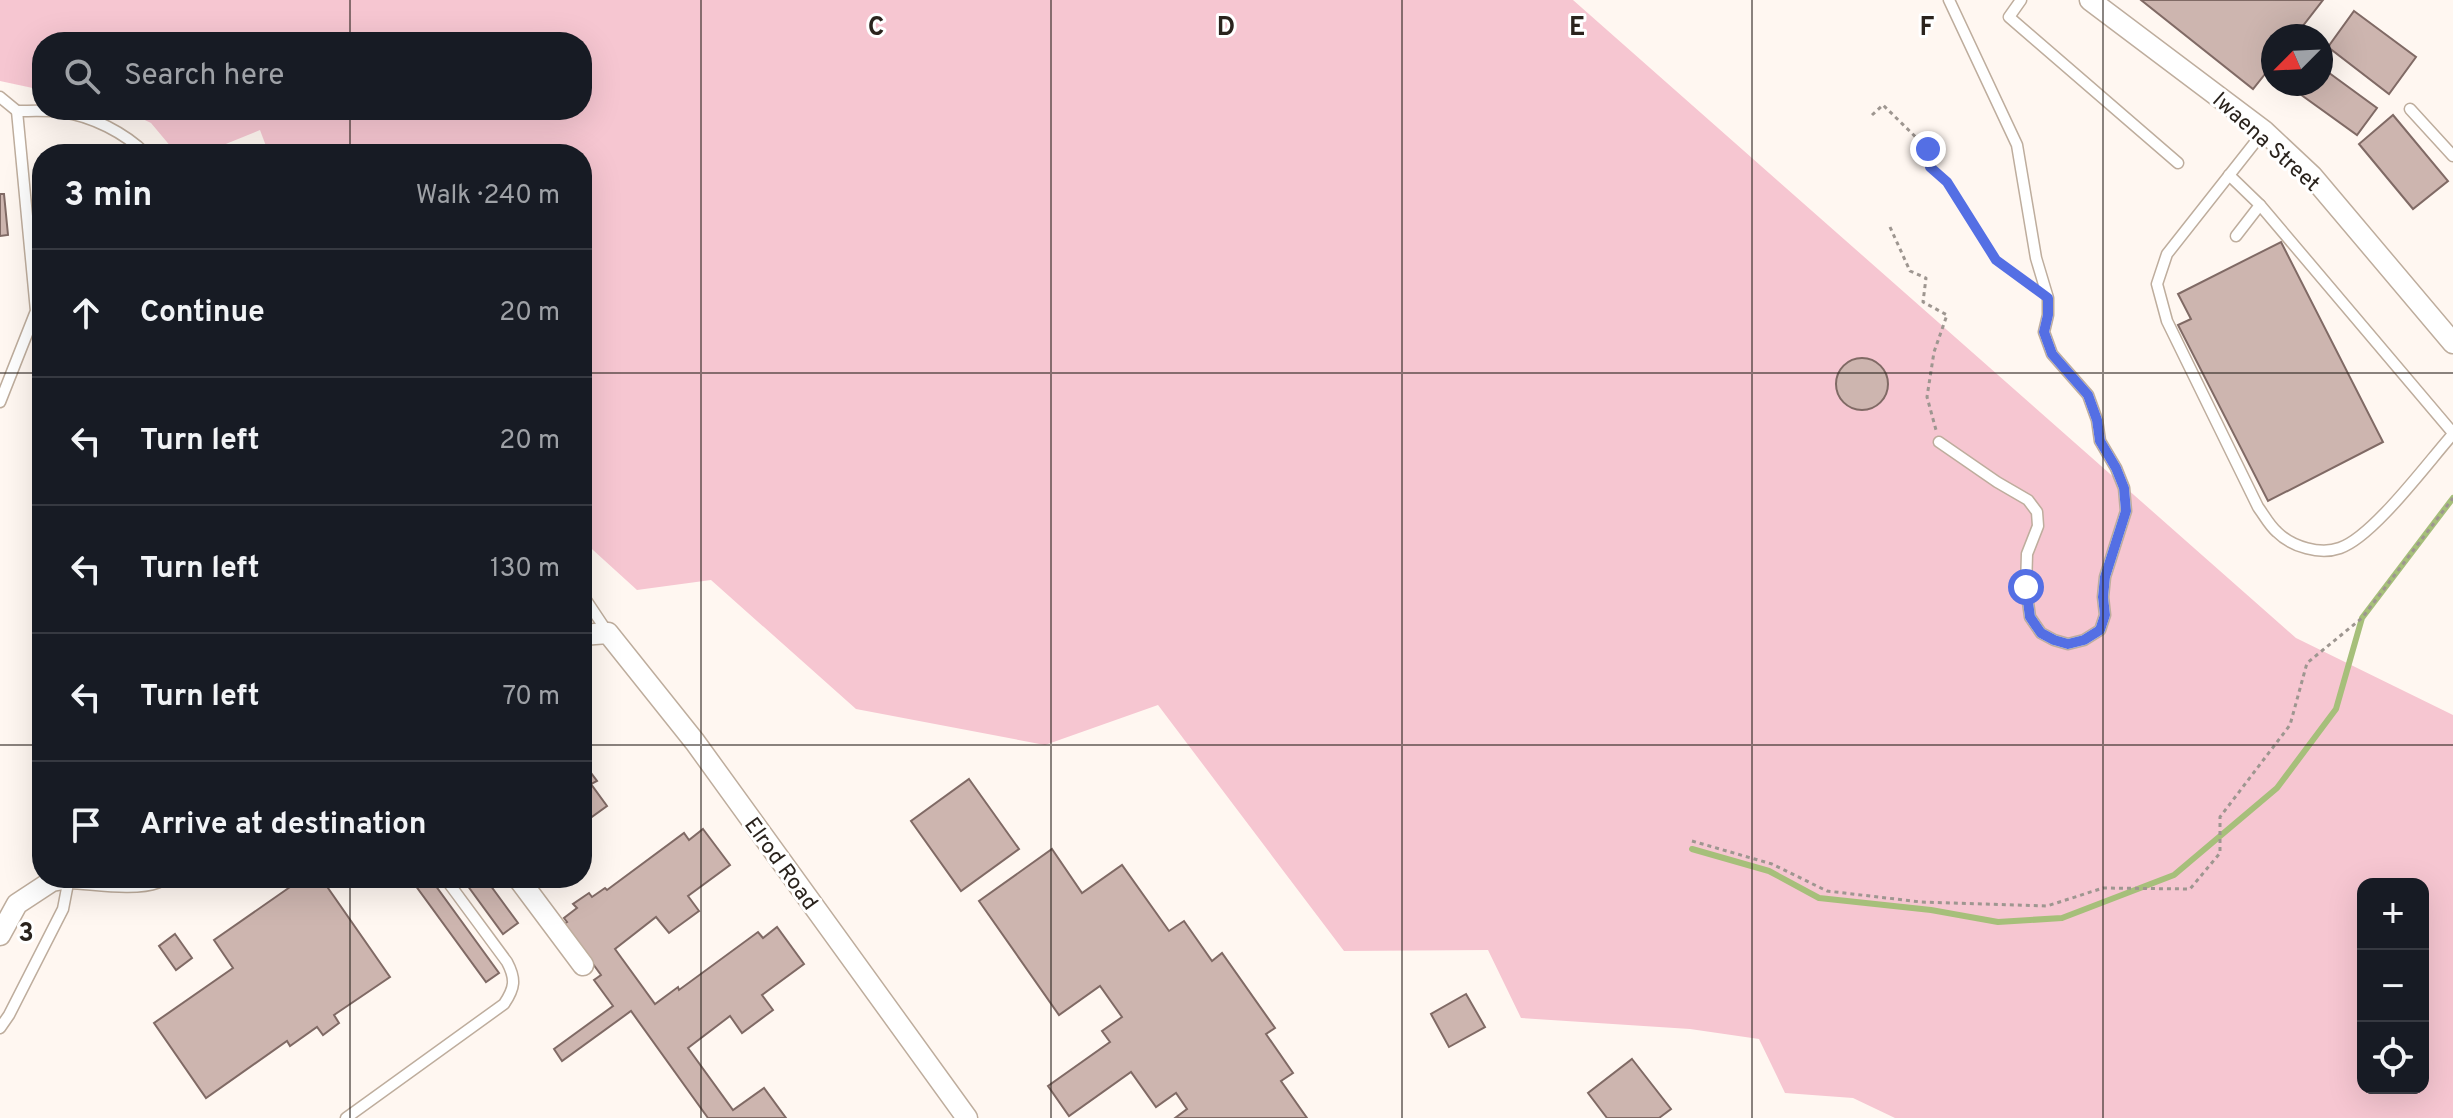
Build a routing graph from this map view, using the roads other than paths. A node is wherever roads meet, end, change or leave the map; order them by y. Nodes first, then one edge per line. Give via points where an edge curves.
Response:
1 (1949, 0) edge
2 (2021, 0) edge
3 (2090, 0) edge
4 (0, 97) edge
5 (2410, 109) dead end
6 (17, 111) junction
7 (32, 111) edge
8 (91, 120) edge
9 (2264, 131) junction
10 (136, 144) edge
11 (2453, 156) edge
12 (2178, 163) dead end
13 (2229, 175) junction
14 (2260, 205) junction
15 (2236, 236) dead end
16 (32, 269) edge
17 (32, 321) edge
18 (2453, 343) edge
19 (0, 402) edge
20 (2453, 433) edge
21 (1939, 442) road end
22 (592, 609) edge
23 (608, 633) junction
24 (592, 634) edge
25 (41, 888) edge
26 (68, 888) edge
27 (452, 888) edge
28 (525, 888) edge
29 (1, 932) edge
30 (583, 965) dead end
31 (0, 1028) edge
32 (346, 1118) edge
33 (967, 1118) edge

1 - 21 lane via 2017,145 2048,298 2044,332 2052,354 2088,395 2100,441 2124,488 2126,511 2105,577 2100,630 2068,644 2041,633 2030,617 2026,587 2037,512 2028,500
2 - 12 lane via 2009,17
3 - 9 street, Iwaena Street
4 - 6 lane
5 - 11 lane
6 - 7 lane
6 - 16 lane
8 - 10 lane
9 - 13 lane
9 - 18 street, Iwaena Street via 2312,176
13 - 14 lane
13 - 20 lane via 2167,254 2157,284 2167,321 2258,507 2277,533 2316,551 2340,548 2368,532
14 - 15 lane
14 - 20 lane
17 - 19 lane
22 - 23 lane
23 - 24 street
23 - 33 street, Elrod Road via 695,742
25 - 29 street via 17,904
26 - 31 lane via 63,909
27 - 32 lane via 507,962 515,977 512,993
28 - 30 street

